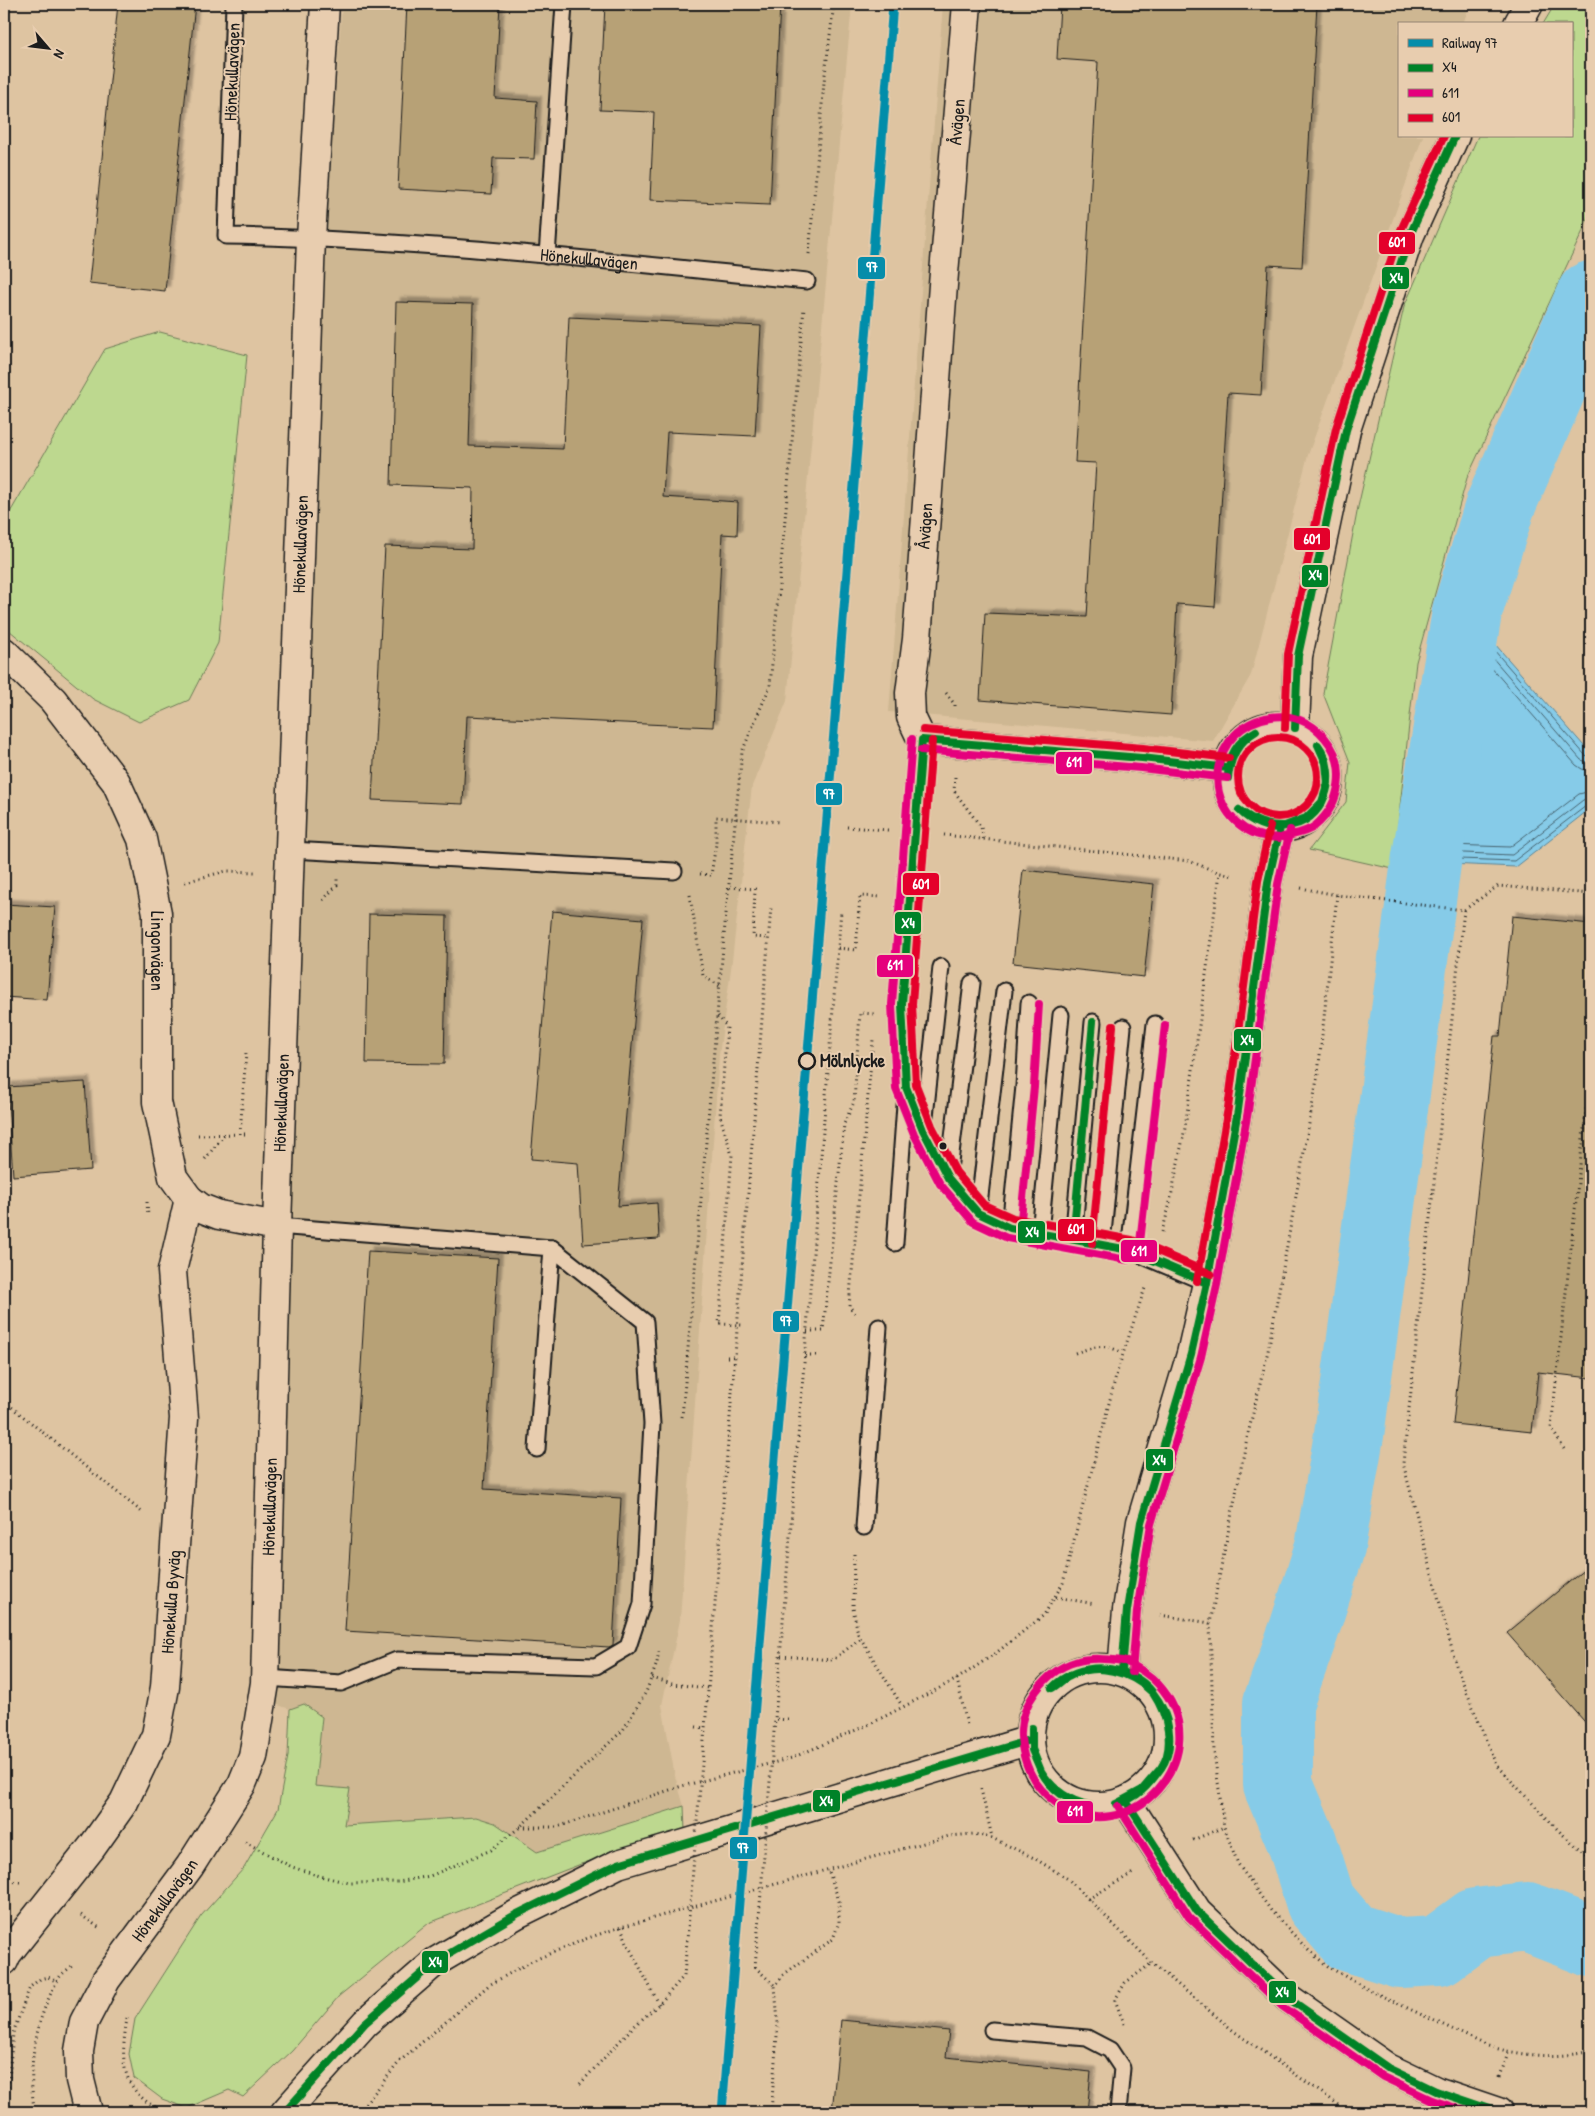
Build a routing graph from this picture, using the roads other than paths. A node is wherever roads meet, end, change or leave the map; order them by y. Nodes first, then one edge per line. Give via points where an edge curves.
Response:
1 (234, 4) edge
2 (325, 4) edge
3 (564, 4) edge
4 (967, 4) edge
5 (1529, 4) edge
6 (1519, 22) edge
7 (1454, 138) edge
8 (311, 238) junction
9 (547, 256) junction
10 (807, 282) road end
11 (4, 652) edge
12 (1295, 728) junction
13 (922, 740) junction
14 (1228, 768) junction
15 (1280, 828) junction
16 (291, 850) junction
17 (674, 871) road end
18 (941, 967) dead end
19 (972, 983) dead end
20 (1004, 991) dead end
21 (1029, 1003) dead end
22 (1061, 1015) dead end
23 (1093, 1022) dead end
24 (1155, 1024) dead end
25 (1123, 1027) dead end
26 (906, 1087) junction
27 (923, 1130) junction
28 (948, 1178) junction
29 (189, 1199) junction
30 (978, 1213) junction
31 (277, 1226) junction
32 (1010, 1228) junction
33 (1040, 1234) junction
34 (1072, 1239) junction
35 (894, 1243) dead end
36 (1102, 1244) junction
37 (552, 1248) junction
38 (1129, 1250) junction
39 (1207, 1282) junction
40 (879, 1326) dead end
41 (537, 1449) dead end
42 (864, 1527) dead end
43 (1122, 1671) junction
44 (266, 1678) junction
45 (1030, 1740) junction
46 (1126, 1801) junction
47 (4, 1961) edge
48 (992, 2030) dead end
49 (88, 2112) edge
50 (285, 2112) edge
51 (1118, 2112) edge
52 (1498, 2112) edge

1 - 8 lane, Hönekullavägen via 226,236
2 - 8 street, Hönekullavägen
3 - 9 lane
4 - 13 street, Åvägen via 910,693 911,717
5 - 6 street
7 - 12 street via 1410,235 1346,430 1298,656
8 - 9 lane, Hönekullavägen
8 - 16 street, Hönekullavägen
9 - 10 lane, Hönekullavägen
11 - 29 street, Lingonvägen via 53,700 116,782 142,840 156,913 158,1102 173,1177
12 - 14 street via 1273,726 1252,732 1236,748
12 - 15 street via 1313,739 1326,757 1329,785 1325,798 1307,820
13 - 14 street
13 - 26 lane via 902,1004
14 - 15 street via 1230,794 1244,816 1255,823
15 - 39 street via 1268,882 1238,1110
16 - 17 lane
16 - 31 street, Hönekullavägen
18 - 27 lane
19 - 28 lane
20 - 30 lane
21 - 32 lane
22 - 33 lane
23 - 34 lane
24 - 38 lane
25 - 36 lane
26 - 27 lane
26 - 35 lane
27 - 28 lane
28 - 30 lane
29 - 31 street, Lingonvägen via 219,1215
29 - 47 street, Hönekulla Byväg via 172,1271 184,1418 165,1687 156,1735 124,1802
30 - 32 lane
31 - 37 lane
31 - 44 street, Hönekullavägen
32 - 33 lane
33 - 34 lane
34 - 36 lane
36 - 38 lane
37 - 41 lane
37 - 44 lane via 645,1322 652,1424 642,1604 628,1647 596,1666 397,1660 341,1683
38 - 39 lane
39 - 43 street via 1191,1354 1141,1522
40 - 42 lane
43 - 45 street via 1081,1670 1062,1678 1044,1695 1033,1716
43 - 46 street via 1146,1685 1162,1707 1169,1734 1165,1762 1149,1786
44 - 49 street, Hönekullavägen via 253,1757 242,1784 190,1866 106,1980 84,2022 79,2051 80,2080
45 - 46 street via 1035,1762 1046,1782 1062,1796 1083,1805 1105,1807
45 - 50 street via 618,1864 517,1914 435,1962 365,2023
46 - 52 street via 1197,1911 1288,1998 1388,2068 1436,2091
48 - 51 lane via 1087,2038 1110,2050 1122,2068

